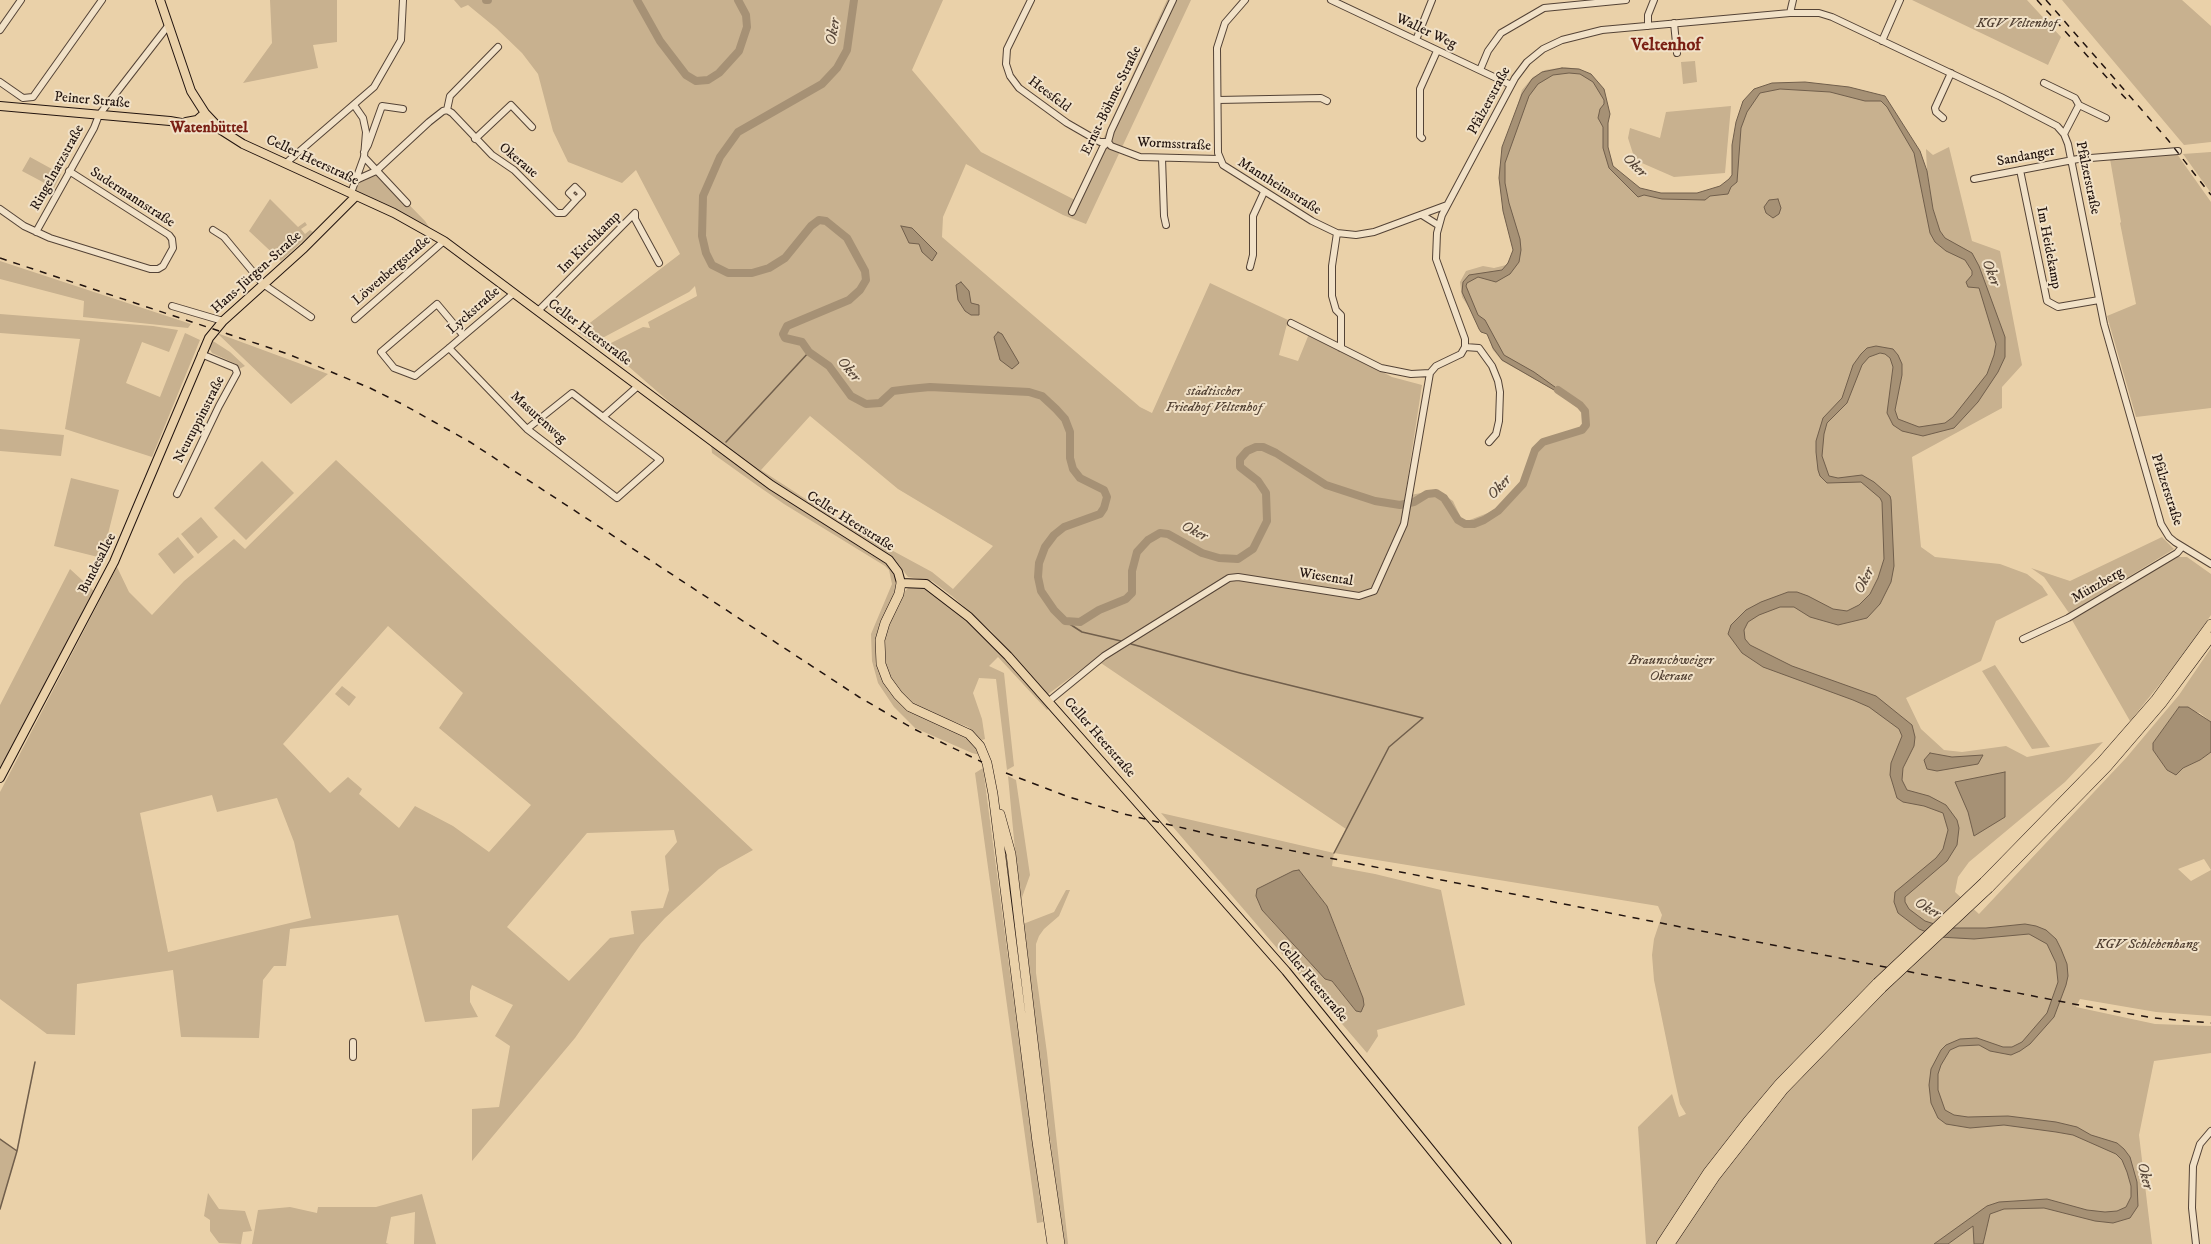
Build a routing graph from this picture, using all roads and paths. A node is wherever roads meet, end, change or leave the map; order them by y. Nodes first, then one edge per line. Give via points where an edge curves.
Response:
1 (21, 0) edge
2 (102, 0) edge
3 (160, 0) edge
4 (403, 0) edge
5 (1031, 0) edge
6 (1173, 0) edge
7 (1245, 0) edge
8 (1331, 0) edge
9 (1432, 0) edge
10 (1552, 0) edge
11 (1626, 0) edge
12 (1653, 0) edge
13 (1793, 0) edge
14 (1900, 0) edge
15 (1550, 7) junction
16 (1790, 13) junction
17 (1674, 23) junction
18 (168, 26) junction
19 (1648, 26) junction
20 (0, 30) edge
21 (1416, 40) junction
22 (1882, 41) junction
23 (498, 47) dead end
24 (1437, 51) junction
25 (1677, 53) dead end
26 (1480, 70) junction
27 (1951, 73) junction
28 (0, 82) edge
29 (2044, 83) dead end
30 (1511, 85) junction
31 (1218, 100) junction
32 (1327, 101) dead end
33 (354, 105) junction
34 (2079, 105) junction
35 (0, 106) edge
36 (403, 109) dead end
37 (447, 110) junction
38 (99, 115) junction
39 (207, 116) junction
40 (1943, 118) dead end
41 (2106, 118) dead end
42 (532, 127) dead end
43 (2064, 134) junction
44 (1422, 138) dead end
45 (475, 139) junction
46 (1108, 142) junction
47 (2178, 152) dead end
48 (363, 155) junction
49 (1162, 158) junction
50 (1219, 159) junction
51 (2072, 160) junction
52 (286, 163) junction
53 (2020, 170) junction
54 (69, 171) junction
55 (376, 171) junction
56 (1974, 179) dead end
57 (356, 180) junction
58 (1264, 192) junction
59 (354, 194) junction
60 (576, 200) dead end
61 (407, 203) dead end
62 (1447, 205) junction
63 (0, 209) edge
64 (1072, 212) dead end
65 (1422, 215) junction
66 (1166, 225) dead end
67 (1438, 225) junction
68 (213, 230) dead end
69 (36, 232) junction
70 (1337, 234) junction
71 (444, 242) junction
72 (659, 263) dead end
73 (1250, 266) dead end
74 (263, 284) junction
75 (514, 293) junction
76 (2099, 300) junction
77 (172, 306) dead end
78 (538, 311) junction
79 (311, 317) dead end
80 (355, 319) dead end
81 (223, 321) junction
82 (1291, 323) dead end
83 (463, 336) junction
84 (1465, 346) junction
85 (449, 348) junction
86 (1341, 348) junction
87 (201, 354) junction
88 (1430, 373) junction
89 (638, 386) junction
90 (603, 417) junction
91 (527, 429) junction
92 (1489, 442) dead end
93 (177, 494) dead end
94 (2182, 547) junction
95 (2211, 564) edge
96 (901, 583) junction
97 (2211, 624) edge
98 (2211, 637) edge
99 (2023, 639) dead end
100 (1048, 701) junction
101 (0, 778) edge
102 (993, 794) junction
103 (1986, 885) junction
104 (353, 1042) dead end
105 (353, 1057) dead end
106 (2211, 1131) edge
107 (1711, 1174) junction
108 (1052, 1244) edge
109 (1060, 1244) edge
110 (1507, 1244) edge
111 (1661, 1244) edge
112 (1670, 1244) edge
113 (2196, 1244) edge

1 - 20 street
2 - 28 street via 32,97 23,98
3 - 18 main road, Celler Heerstraße
4 - 33 street via 401,40 398,48 374,87
5 - 46 street, Heesfeld via 1007,49 1006,64 1010,76 1019,88 1067,123 1100,142
6 - 46 street, Ernst-Böhme-Straße
7 - 31 street, Mannheimstraße via 1228,18 1219,38 1216,56
8 - 21 street, Waller Weg
9 - 21 street
10 - 15 street
11 - 15 street
12 - 19 street via 1648,14
13 - 16 street
14 - 22 street
15 - 26 street via 1501,33 1488,51
16 - 17 street, Pfälzerstraße
16 - 22 street, Pfälzerstraße via 1825,15
17 - 19 street, Pfälzerstraße
17 - 25 street
18 - 38 street, Ringelnatzstraße
18 - 39 main road, Celler Heerstraße via 188,84
19 - 30 street, Pfälzerstraße via 1594,31 1562,40 1531,58 1518,72
21 - 24 street, Waller Weg
22 - 27 street, Pfälzerstraße
23 - 37 street via 450,96
24 - 26 street, Waller Weg
24 - 44 street via 1420,89
26 - 30 street, Waller Weg
27 - 40 street via 1935,108
27 - 43 street, Pfälzerstraße via 2046,118
29 - 34 street via 2075,98
30 - 62 street, Pfälzerstraße
31 - 32 street via 1321,98
31 - 50 street, Mannheimstraße
33 - 48 street via 365,124
33 - 52 street
34 - 41 street
34 - 43 street
35 - 38 main road, Peiner Straße
36 - 48 street via 382,106
37 - 45 street, Okeraue
37 - 55 street via 429,122
38 - 39 main road, Peiner Straße via 182,122
38 - 54 street, Ringelnatzstraße
39 - 52 main road, Celler Heerstraße via 233,138
42 - 45 street via 511,105
43 - 51 street, Pfälzerstraße
45 - 60 street, Okeraue via 514,170 557,213 564,212
46 - 49 street, Wormsstraße via 1111,146 1132,155
46 - 64 street, Ernst-Böhme-Straße via 1103,147
47 - 51 street, Sandanger
48 - 55 street
48 - 57 street
49 - 50 street, Wormsstraße
49 - 66 street
50 - 58 street, Mannheimstraße via 1228,170
51 - 53 street, Sandanger
51 - 76 street, Pfälzerstraße
52 - 59 main road, Celler Heerstraße
53 - 56 street, Sandanger
53 - 76 street, Im Heidekamp via 2047,301 2058,307
54 - 69 street, Ringelnatzstraße
54 - 69 street, Sudermannstraße via 169,235 173,248 166,262 158,269 137,266
55 - 57 street
55 - 61 street
57 - 59 street
58 - 70 street, Mannheimstraße
58 - 73 street via 1253,216 1253,255
59 - 71 main road, Celler Heerstraße via 394,213
59 - 74 main road, Hans-Jürgen-Straße via 337,216
62 - 65 street, Mannheimstraße
62 - 67 street, Pfälzerstraße
63 - 69 street
65 - 67 street
65 - 70 street, Mannheimstraße via 1366,234
67 - 84 street, Pfälzerstraße via 1436,258 1465,339
68 - 74 street via 224,237
70 - 86 street via 1332,266 1332,296 1336,310 1341,316
71 - 75 main road, Celler Heerstraße
71 - 80 street, Löwenbergstraße
72 - 78 street, Im Kirchkamp via 635,219 635,214
74 - 79 street
74 - 81 main road, Hans-Jürgen-Straße
75 - 78 main road, Celler Heerstraße
75 - 83 street, Lyckstraße
76 - 94 street, Pfälzerstraße via 2162,524 2169,537
77 - 81 street
78 - 89 main road, Celler Heerstraße
81 - 87 main road, Hans-Jürgen-Straße via 212,333
82 - 86 street
83 - 85 street, Lyckstraße
83 - 85 street, Lyckstraße via 437,304 381,352 394,368 415,376
84 - 88 street via 1461,354 1436,366
84 - 92 street via 1479,348 1492,366 1498,381 1498,421 1496,434
85 - 91 street, Masurenweg
86 - 88 street via 1389,370 1411,374
87 - 93 street, Neuruppinstraße via 236,368 237,373
87 - 101 main road, Bundesallee via 114,562
88 - 100 street, Wiesental via 1407,514 1377,586 1370,594 1359,596 1238,577 1229,578 1104,656
89 - 90 street
89 - 96 main road, Celler Heerstraße via 781,493 889,560 898,572
90 - 91 street via 572,393
90 - 91 street, Masurenweg via 660,460 617,498
94 - 95 street, Pfälzerstraße
94 - 99 street, Münzberg via 2177,553 2068,618
96 - 100 main road, Celler Heerstraße via 926,584 952,602 990,637
96 - 102 highway via 899,594 881,634 880,652 885,675 894,691 910,707 960,728 977,742 987,763
97 - 103 highway via 2156,699
98 - 103 highway via 2167,697 2107,767
100 - 110 main road, Celler Heerstraße via 1286,971
102 - 108 highway
102 - 109 highway via 1010,847 1045,1142
103 - 107 highway, bridge via 1830,1029 1779,1084
104 - 105 street
106 - 113 street via 2203,1140 2194,1159 2192,1208
107 - 111 highway
107 - 112 highway

